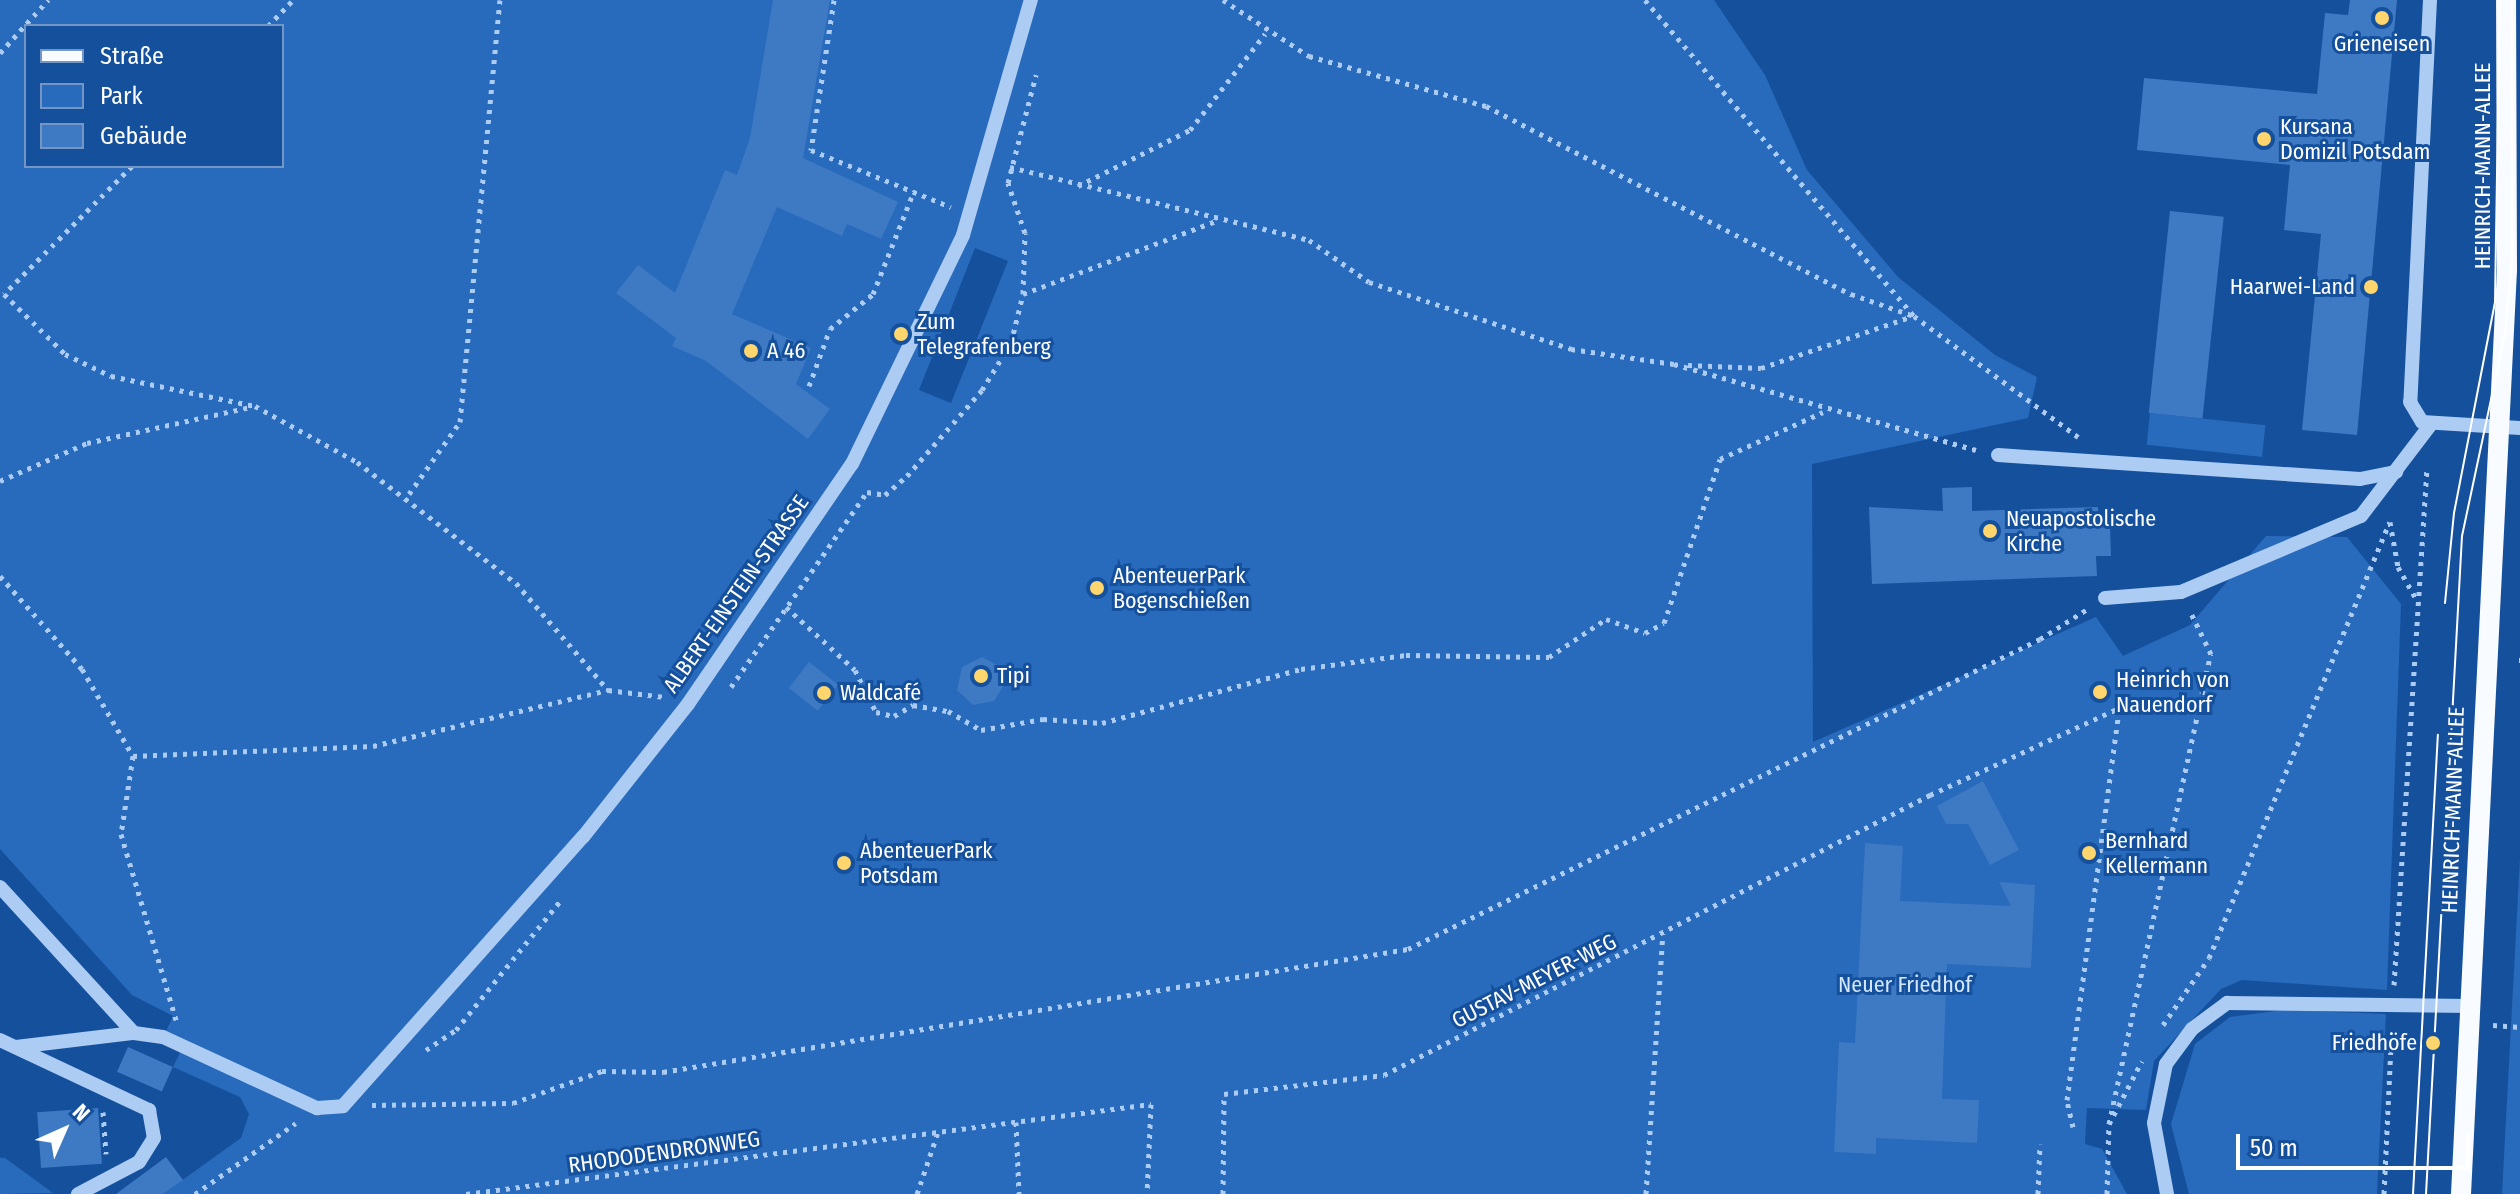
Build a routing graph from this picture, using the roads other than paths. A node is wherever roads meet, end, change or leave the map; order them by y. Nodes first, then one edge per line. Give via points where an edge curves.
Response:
1 (1031, 0) edge
2 (2430, 0) edge
3 (2506, 0) edge
4 (2431, 424) junction
5 (2497, 428) junction
6 (2520, 428) edge
7 (1998, 455) road end
8 (2396, 472) junction
9 (2105, 598) road end
10 (0, 887) edge
11 (2469, 1006) junction
12 (134, 1033) junction
13 (0, 1040) edge
14 (16, 1047) junction
15 (78, 1194) edge
16 (2167, 1194) edge
17 (2461, 1194) edge

1 - 12 street, ALBERT-EINSTEIN-STRASSE via 990,160 886,405 767,592 688,704 483,954 343,1106 317,1108 169,1039
2 - 4 street via 2410,402 2414,416
3 - 5 main road, HEINRICH-MANN-ALLEE via 2509,207
4 - 5 street
4 - 8 street
5 - 6 street
5 - 11 main road, HEINRICH-MANN-ALLEE
7 - 8 street via 2360,479
8 - 9 street via 2361,516 2181,592
10 - 12 street
11 - 16 street via 2227,1003 2192,1029 2166,1064 2154,1123
11 - 17 main road, HEINRICH-MANN-ALLEE
12 - 14 street
13 - 14 street
14 - 15 street via 102,1083 149,1110 154,1138 139,1162

